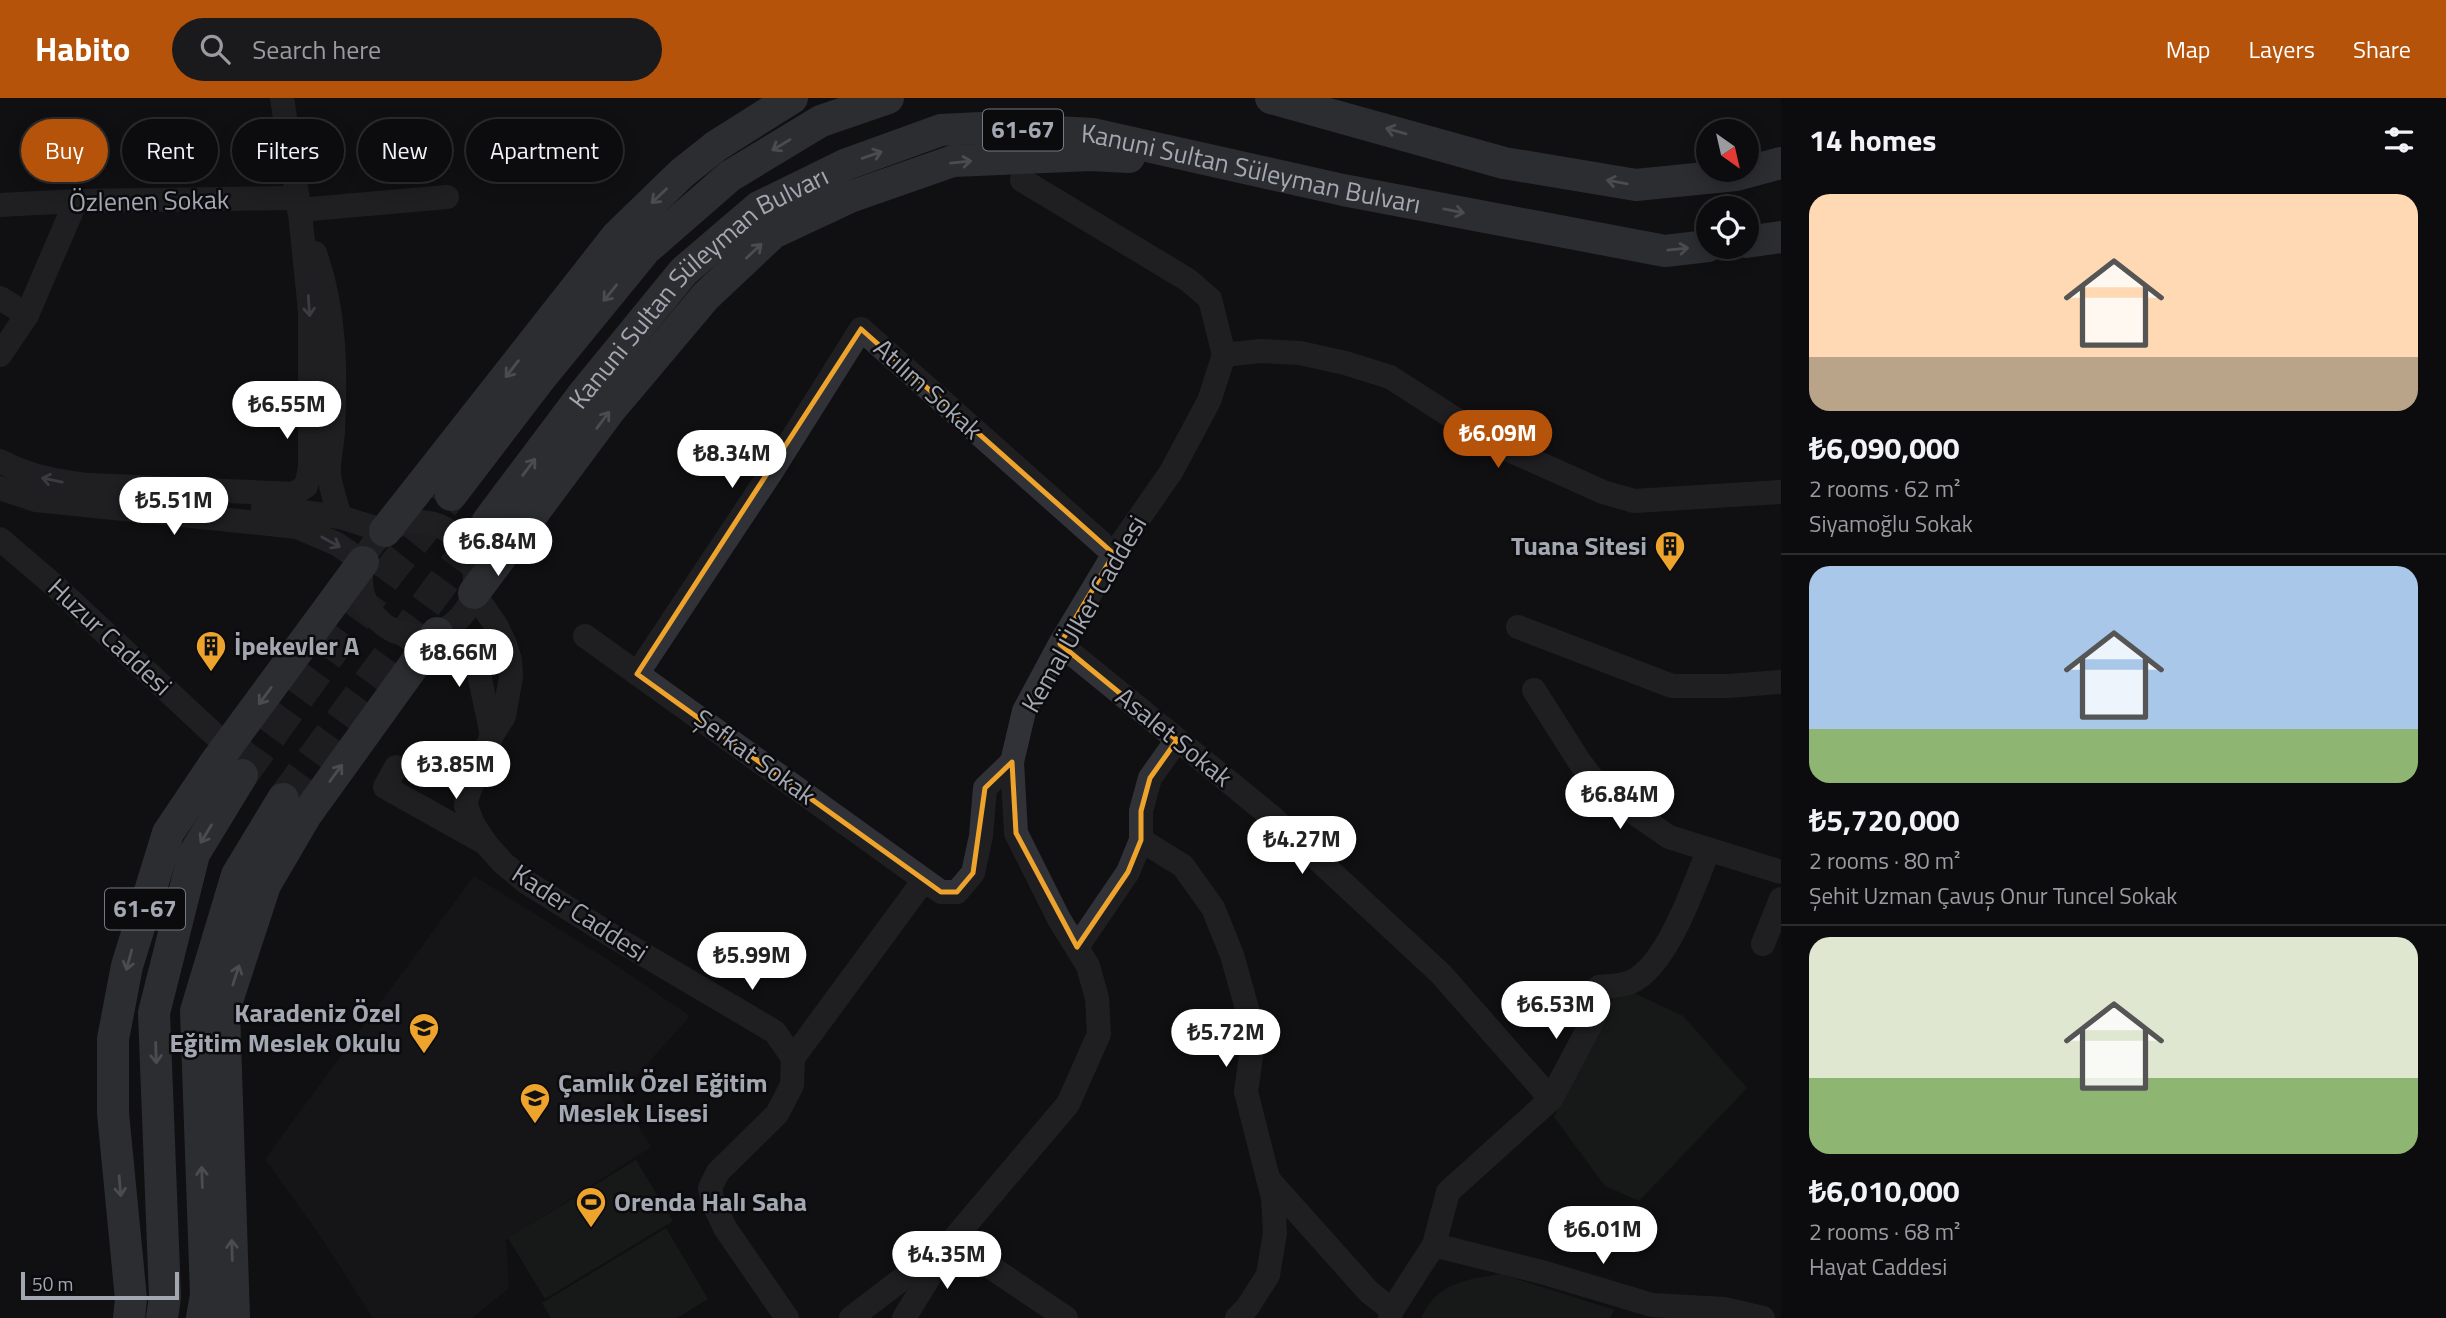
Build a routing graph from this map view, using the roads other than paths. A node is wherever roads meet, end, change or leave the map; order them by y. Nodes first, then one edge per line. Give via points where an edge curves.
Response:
1 (282, 98) edge
2 (792, 98) edge
3 (888, 98) edge
4 (1271, 98) edge
5 (1216, 161) junction
6 (1781, 163) edge
7 (1022, 180) dead end
8 (447, 197) dead end
9 (76, 201) junction
10 (0, 205) edge
11 (299, 207) junction
12 (1696, 247) edge
13 (0, 298) edge
14 (27, 316) junction
15 (0, 355) edge
16 (1224, 355) junction
17 (0, 461) edge
18 (90, 485) junction
19 (0, 488) edge
20 (1781, 492) edge
21 (451, 495) tunnel mouth
22 (340, 517) junction
23 (488, 521) tunnel mouth
24 (385, 531) junction
25 (0, 539) edge
26 (1114, 554) junction
27 (363, 562) junction
28 (474, 593) junction
29 (1518, 627) dead end
30 (438, 633) junction
31 (585, 636) dead end
32 (1060, 644) junction
33 (637, 674) junction
34 (1781, 681) edge
35 (1534, 690) dead end
36 (492, 734) junction
37 (217, 737) dead end
38 (1177, 740) junction
39 (1012, 762) junction
40 (396, 767) dead end
41 (242, 775) tunnel mouth
42 (283, 799) tunnel mouth
43 (1141, 840) junction
44 (486, 844) junction
45 (1708, 851) junction
46 (1781, 872) edge
47 (924, 880) junction
48 (1781, 899) edge
49 (1763, 944) dead end
50 (1077, 947) junction
51 (793, 1058) junction
52 (1552, 1099) junction
53 (1268, 1179) junction
54 (952, 1241) junction
55 (1434, 1245) junction
56 (1391, 1314) edge
57 (129, 1318) edge
58 (162, 1318) edge
59 (202, 1318) edge
60 (234, 1318) edge
61 (787, 1318) edge
62 (851, 1318) edge
63 (904, 1318) edge
64 (1066, 1318) edge
65 (1237, 1318) edge
66 (1763, 1318) edge

1 - 11 street
2 -> 24 main road, 61-67 via 716,146 617,236
3 -> 21 main road, Kanuni Sultan Süleyman Bulvarı via 821,121 730,176 645,250
6 -> 4 main road via 1736,175 1636,185 1504,163
5 -> 12 main road, Kanuni Sultan Süleyman Bulvarı / 61-67 via 1665,251
23 -> 5 main road, Kanuni Sultan Süleyman Bulvarı / 61-67 via 684,271 759,207 847,164 941,130 1093,134
28 -> 5 main road, 61-67 via 610,410 706,296 773,233 850,197 953,161 1091,155
7 - 16 street via 1195,286 1210,299
8 - 11 street, Özlenen Sokak
9 - 10 street, Özlenen Sokak
9 - 11 street, Özlenen Sokak
9 - 14 street
11 -> 18 street via 310,311 310,468 306,486 294,494
11 - 22 street via 329,299 334,354 329,467
13 - 14 street
14 - 15 street
16 - 20 street via 1300,353 1390,377 1491,442 1603,492 1634,501
16 - 26 street, Kemal Ülker Caddesi via 1209,401 1171,472
18 -> 17 street via 53,481
18 - 22 street
19 -> 27 street via 36,500 297,527 337,544
22 - 24 street
24 - 27 street, 61-67
24 - 28 street via 423,521 450,532 470,554
25 - 37 street, Huzur Caddesi
26 - 32 street, Kemal Ülker Caddesi
26 - 33 street, Atılım Sokak via 861,329
27 - 30 street via 363,598 372,614 401,634
27 -> 57 main road, 61-67 via 168,833 127,966 113,1039 113,1112
28 - 30 street, 61-67 via 466,611
28 - 36 street, Kader Caddesi via 497,627 510,660 507,708
29 - 34 street via 1672,686
30 - 36 street via 476,660
60 -> 30 main road, 61-67 via 224,1010 265,885 306,815
31 - 33 street, Şefkat Sokak
32 - 38 street, Asalet Sokak
32 - 39 street, Kemal Ülker Caddesi via 1024,711
33 - 47 street, Şefkat Sokak
35 - 45 street via 1601,790 1669,837
36 - 44 street, Kader Caddesi via 466,806
38 - 43 street via 1150,778 1141,811
38 - 52 street, Asalet Sokak via 1272,817 1441,974
39 - 47 street, Şefkat Sokak via 985,788 973,873 957,892 941,892
39 - 50 street, Kemal Ülker Caddesi via 1016,833
40 - 44 street via 385,787
41 -> 58 main road, 61-67 via 194,854 154,1013 165,1297
59 -> 42 main road, 61-67 via 206,1295 196,1011 237,875
43 - 50 street via 1128,872
43 - 53 street via 1183,866 1213,908 1232,954 1254,1034 1246,1092
44 - 51 street, Kader Caddesi via 526,882 775,1032
45 - 46 street
45 - 52 street via 1670,941 1630,983 1599,987 1594,1018
47 - 51 street
48 - 49 street
50 - 54 street, Kemal Ülker Caddesi via 1097,998 1099,1034 1068,1104
51 - 61 street via 792,1085 777,1114 718,1172 710,1188 725,1228
52 - 55 street via 1448,1192
53 - 56 street
53 - 65 street via 1275,1233 1268,1275
54 - 62 street, Kemal Ülker Caddesi
54 - 63 street
54 - 64 street
55 - 56 street
55 - 66 street via 1652,1305 1724,1309

